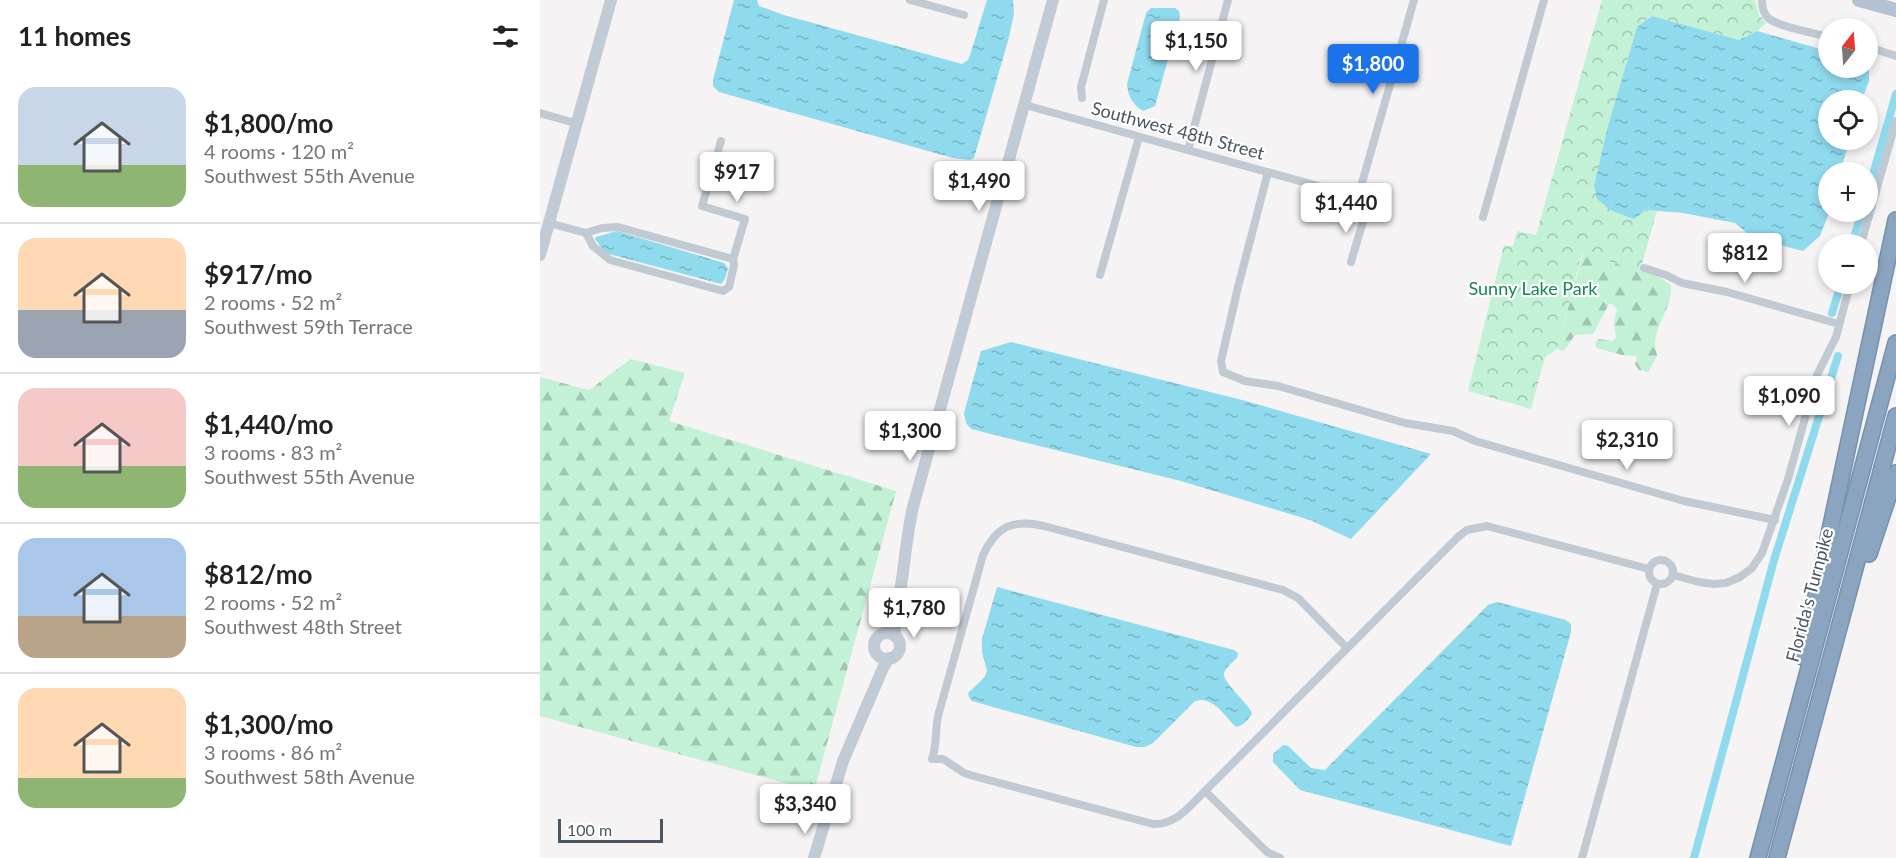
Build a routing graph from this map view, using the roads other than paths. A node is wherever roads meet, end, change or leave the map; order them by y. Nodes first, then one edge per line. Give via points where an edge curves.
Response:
1 (611, 0) edge
2 (910, 0) edge
3 (1053, 0) edge
4 (1104, 0) edge
5 (1228, 0) edge
6 (1414, 0) edge
7 (1544, 0) edge
8 (1762, 0) edge
9 (1859, 0) edge
10 (934, 3) edge
11 (1896, 10) edge
12 (964, 15) dead end
13 (1818, 34) edge
14 (1878, 50) edge
15 (1896, 56) edge
16 (1082, 98) dead end
17 (1025, 105) junction
18 (540, 113) edge
19 (1896, 122) edge
20 (575, 123) junction
21 (1139, 137) junction
22 (722, 141) dead end
23 (1188, 150) junction
24 (1269, 172) junction
25 (1358, 197) junction
26 (1483, 217) dead end
27 (1896, 220) edge
28 (549, 223) junction
29 (585, 233) junction
30 (1864, 234) edge
31 (540, 255) edge
32 (733, 259) junction
33 (1351, 262) dead end
34 (1644, 268) dead end
35 (1100, 275) dead end
36 (1847, 294) edge
37 (1839, 324) junction
38 (1896, 343) edge
39 (1896, 416) edge
40 (1896, 473) edge
41 (1774, 520) junction
42 (1648, 569) junction
43 (1673, 575) junction
44 (1657, 584) junction
45 (897, 606) junction
46 (1841, 621) junction
47 (881, 635) junction
48 (896, 637) junction
49 (1347, 648) junction
50 (877, 653) junction
51 (890, 658) junction
52 (874, 686) junction
53 (1795, 724) junction
54 (1205, 791) junction
55 (814, 858) edge
56 (1280, 858) edge
57 (1582, 858) edge
58 (1758, 858) edge
59 (1777, 858) edge

1 - 20 street
2 - 10 street
3 - 17 street
4 - 16 street via 1081,87
5 - 23 street
6 - 25 street
7 - 26 street
8 - 13 street via 1767,17
9 - 11 main road
10 - 12 street
14 - 15 street
17 - 21 street, Southwest 48th Street
17 - 45 street via 913,507
18 - 20 street
19 - 30 street
20 - 28 street
21 - 23 street, Southwest 48th Street
21 - 35 street
22 - 32 street via 702,206 745,219
23 - 24 street, Southwest 48th Street
24 - 25 street, Southwest 48th Street
24 - 41 street via 1238,287 1221,361 1223,372 1405,423 1454,431 1475,441 1684,501
25 - 33 street via 1365,199 1367,208
27 - 53 highway via 1800,671
28 - 29 street
28 - 31 street
29 - 32 street via 618,227
29 - 32 street via 610,260 723,291 729,287
34 - 37 street via 1682,283
36 - 37 street
37 - 41 street via 1817,375
38 - 53 highway, Florida's Turnpike
39 - 46 highway
40 - 46 highway via 1865,566
41 - 43 street via 1762,554 1740,577 1714,584
42 - 43 street via 1654,561 1664,560
42 - 44 street
42 - 49 street via 1487,526 1477,527 1458,537
43 - 44 street via 1667,583
44 - 57 street
45 - 47 street
45 - 48 street
46 - 59 highway
47 - 48 street
47 - 50 street via 874,645
48 - 51 street via 899,650
49 - 54 street
49 - 54 street via 1298,598 1283,590 1033,524 1012,524 996,534 983,555 976,578 938,716 932,759 943,759 977,777 1153,824 1178,816
50 - 51 street
50 - 52 street
51 - 52 street
52 - 55 street via 843,761
53 - 58 highway, Florida's Turnpike
54 - 56 street via 1267,852

